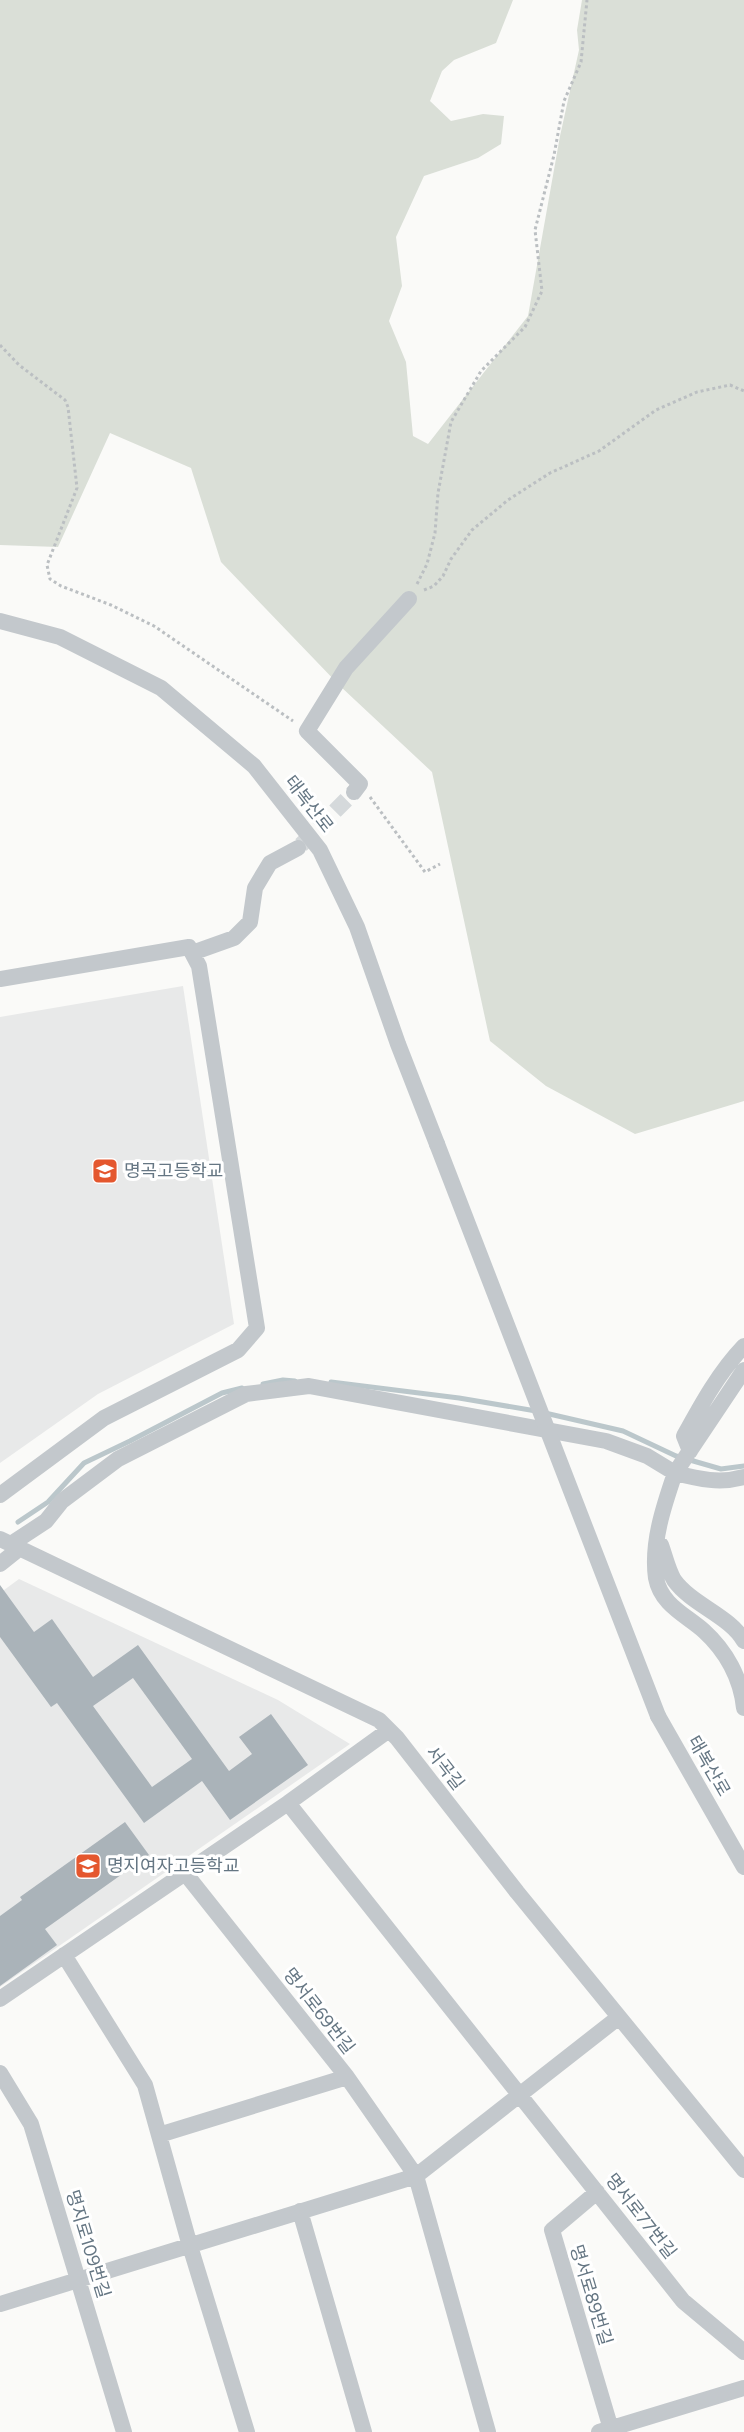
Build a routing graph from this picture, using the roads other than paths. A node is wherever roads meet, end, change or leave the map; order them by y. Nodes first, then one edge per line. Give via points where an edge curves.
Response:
1 (409, 598) road end
2 (0, 621) edge
3 (357, 788) road end
4 (298, 848) tunnel mouth
5 (192, 953) junction
6 (0, 979) edge
7 (744, 1346) edge
8 (744, 1370) edge
9 (690, 1451) junction
10 (675, 1473) junction
11 (744, 1477) edge
12 (0, 1495) edge
13 (657, 1535) junction
14 (10, 1544) edge
15 (0, 1564) edge
16 (744, 1641) edge
17 (744, 1706) edge
18 (389, 1730) junction
19 (288, 1803) junction
20 (744, 1867) edge
21 (185, 1873) junction
22 (64, 1955) junction
23 (0, 1999) edge
24 (619, 2017) junction
25 (0, 2073) edge
26 (347, 2078) junction
27 (519, 2094) junction
28 (159, 2135) junction
29 (744, 2170) edge
30 (416, 2176) junction
31 (597, 2192) junction
32 (300, 2211) junction
33 (190, 2246) junction
34 (79, 2280) junction
35 (0, 2304) edge
36 (744, 2352) edge
37 (744, 2388) edge
38 (605, 2430) edge
39 (124, 2432) edge
40 (247, 2432) edge
41 (364, 2432) edge
42 (488, 2432) edge

1 - 3 street via 346,668 307,731
2 - 20 street, 태복산로, bridge via 60,637 161,688 254,766 320,850 357,927 398,1044 658,1716
4 - 5 street via 270,863 255,888 250,922 234,938
5 - 6 street via 189,947
5 - 12 street via 199,966 257,1328 238,1350 104,1419
7 - 9 street via 684,1436
8 - 9 street
9 - 10 street
10 - 11 street via 708,1481
10 - 13 street
10 - 14 street via 647,1456 606,1441 309,1386 246,1394 118,1458 62,1501 46,1521
13 - 16 street via 673,1578
13 - 17 street via 656,1577 661,1591 671,1606 725,1653
14 - 15 street
14 - 18 street, 서곡길 via 379,1720
18 - 19 street
18 - 24 street, 서곡길
19 - 21 street
19 - 27 street
21 - 22 street
21 - 26 street, 명서로69번길
22 - 23 street
22 - 28 street via 144,2085
24 - 27 street
24 - 29 street, 서곡길
25 - 34 street, 명지로109번길 via 31,2124
26 - 28 street
26 - 30 street, 명서로69번길
27 - 30 street
27 - 31 street, 명서로77번길
28 - 33 street
30 - 32 street
30 - 42 street
31 - 36 street, 명서로77번길 via 683,2301
31 - 38 street, 명서로89번길 via 552,2230
32 - 33 street
32 - 41 street
33 - 34 street
33 - 40 street
34 - 35 street
34 - 39 street, 명지로109번길
37 - 38 street, 명서로89번길

